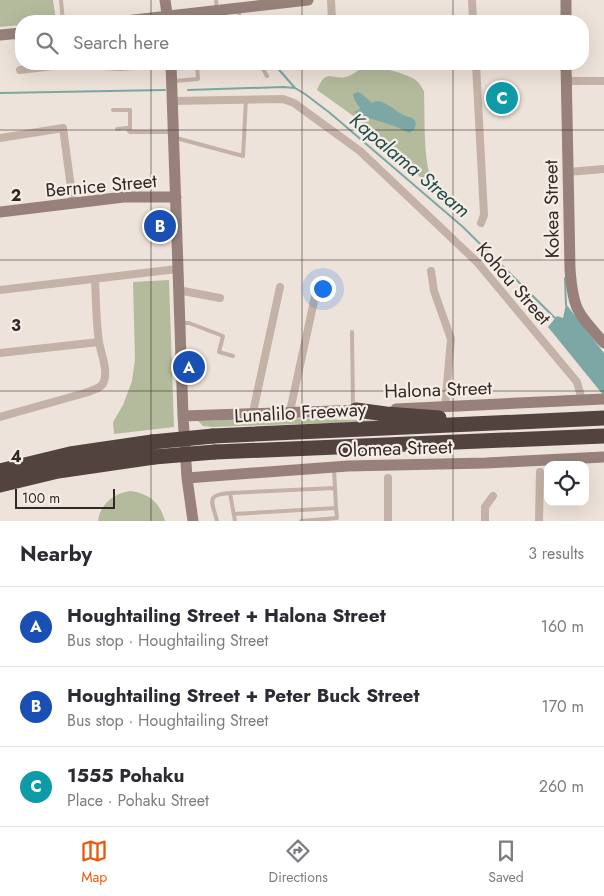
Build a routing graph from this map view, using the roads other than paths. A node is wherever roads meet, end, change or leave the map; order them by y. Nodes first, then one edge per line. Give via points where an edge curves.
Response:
1 (61, 0) edge
2 (165, 0) edge
3 (308, 0) edge
4 (331, 0) edge
5 (472, 0) edge
6 (566, 0) edge
7 (216, 5) edge
8 (237, 8) junction
9 (62, 15) edge
10 (167, 15) edge
11 (181, 15) edge
12 (239, 15) edge
13 (332, 15) edge
14 (473, 15) edge
15 (566, 15) edge
16 (15, 34) edge
17 (0, 35) edge
18 (171, 70) edge
19 (197, 70) edge
20 (264, 70) edge
21 (476, 70) edge
22 (566, 70) edge
23 (268, 76) dead end
24 (566, 80) junction
25 (171, 81) junction
26 (604, 81) edge
27 (246, 99) junction
28 (172, 101) junction
29 (113, 110) dead end
30 (117, 129) dead end
31 (130, 132) junction
32 (173, 134) junction
33 (0, 138) edge
34 (604, 169) edge
35 (568, 172) junction
36 (176, 197) junction
37 (73, 203) junction
38 (0, 212) edge
39 (481, 223) dead end
40 (177, 269) junction
41 (431, 271) dead end
42 (95, 279) junction
43 (280, 287) dead end
44 (0, 290) edge
45 (178, 290) junction
46 (316, 292) dead end
47 (220, 298) dead end
48 (181, 323) junction
49 (352, 332) dead end
50 (99, 342) junction
51 (604, 343) edge
52 (0, 353) edge
53 (233, 356) dead end
54 (604, 399) edge
55 (582, 400) junction
56 (445, 407) junction
57 (354, 410) junction
58 (290, 411) junction
59 (253, 412) junction
60 (183, 416) junction
61 (0, 417) edge
62 (599, 418) edge
63 (530, 422) junction
64 (604, 436) edge
65 (604, 457) edge
66 (334, 468) junction
67 (0, 471) edge
68 (540, 472) dead end
69 (187, 478) junction
70 (388, 478) dead end
71 (3, 484) edge
72 (335, 488) junction
73 (230, 493) junction
74 (493, 496) dead end
75 (336, 508) junction
76 (234, 514) junction
77 (193, 521) edge
78 (217, 521) edge
79 (235, 521) edge
80 (301, 521) edge
81 (388, 521) edge
82 (485, 521) edge
83 (539, 521) edge

1 - 9 lane
2 - 10 main road
3 - 8 main road
4 - 13 street
5 - 14 street
6 - 15 main road
7 - 8 main road
7 - 11 main road
8 - 12 lane
16 - 17 main road
18 - 25 main road
19 - 25 lane via 198,79
20 - 23 lane
21 - 39 street via 484,215
22 - 24 main road, Kokea Street
24 - 26 street
24 - 35 main road, Kokea Street
25 - 28 main road
27 - 28 street, Kohou Street
27 - 32 lane via 243,156
27 - 55 street, Kohou Street via 283,99 294,103 360,151 477,262 577,382
28 - 32 main road
29 - 31 lane via 130,110
30 - 31 lane via 127,128
31 - 32 lane
32 - 36 main road
33 - 37 street via 63,128
34 - 35 street
35 - 51 main road, Kokea Street via 572,297 581,317
36 - 37 main road, Bernice Street via 124,197
36 - 40 main road
37 - 38 main road, Bernice Street
40 - 42 street
40 - 45 main road
41 - 56 street via 434,291 451,339
42 - 44 street
42 - 50 street
43 - 59 street
45 - 47 street
45 - 48 main road
46 - 58 street
48 - 53 lane via 223,336 219,352
48 - 60 main road
49 - 57 lane
50 - 52 street
50 - 61 street via 105,376 100,387
54 - 55 main road, Halona Street
55 - 56 main road, Halona Street
56 - 57 main road, Halona Street
57 - 58 main road, Halona Street
57 - 63 highway
58 - 59 main road, Halona Street
59 - 60 main road, Halona Street
60 - 69 main road
62 - 63 highway, Lunalilo Freeway
63 - 67 highway, Lunalilo Freeway, bridge via 213,436 70,454
64 - 71 highway, Lunalilo Freeway, bridge via 215,452 67,470
65 - 66 main road, Olomea Street
66 - 69 main road, Olomea Street
66 - 72 lane
68 - 83 street
69 - 77 main road
70 - 81 street
72 - 73 lane
72 - 75 lane
73 - 76 lane
73 - 78 lane via 213,497
74 - 82 street via 485,507
75 - 76 lane
75 - 80 lane via 337,518
76 - 79 lane

